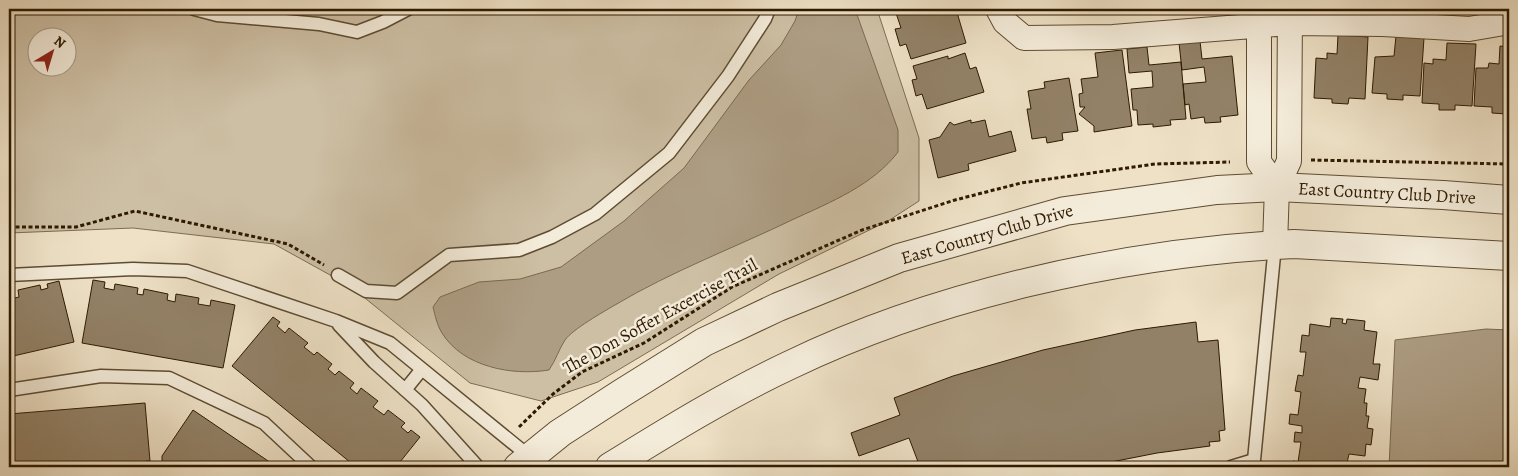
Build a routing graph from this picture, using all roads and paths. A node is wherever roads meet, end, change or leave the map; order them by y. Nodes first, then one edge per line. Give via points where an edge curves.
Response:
1 (194, 9) edge
2 (408, 9) edge
3 (769, 9) edge
4 (998, 9) edge
5 (1290, 16) edge
6 (1259, 17) edge
7 (1506, 20) edge
8 (1314, 160) dead end
9 (1236, 162) dead end
10 (1509, 164) edge
11 (1277, 187) junction
12 (1509, 200) edge
13 (9, 227) edge
14 (1275, 245) junction
15 (1509, 256) edge
16 (9, 275) edge
17 (338, 275) joint
18 (336, 321) junction
19 (422, 369) junction
20 (9, 390) edge
21 (405, 390) junction
22 (513, 433) dead end
23 (530, 464) edge
24 (311, 467) edge
25 (478, 467) edge
26 (610, 467) edge
27 (1231, 467) edge

1 - 2 lane via 217,15 319,24 357,32
3 - 17 lane via 728,76 669,153 595,214 519,250 448,255 397,292 366,291
4 - 6 street via 1004,22 1024,38 1113,37
5 - 6 street
5 - 7 street via 1469,30
5 - 11 street via 1289,161
6 - 11 street via 1259,162
8 - 10 path
9 - 22 path, The Don Soffer Excercise Trail via 1155,164 1021,183 862,230 732,288 644,343 582,372 553,394
11 - 12 street, East Country Club Drive
11 - 14 street
11 - 23 street, East Country Club Drive via 1217,190 1065,210 899,258 778,307 704,342 560,433
13 - 17 path via 76,227 135,211 288,244
14 - 15 street
14 - 26 street via 1149,259 1028,283 931,309 790,365 677,425
14 - 27 lane via 1254,460
16 - 18 lane via 132,269 187,271
18 - 19 lane via 390,343
18 - 21 lane
19 - 21 lane
19 - 23 lane
20 - 24 lane via 101,376 169,378 264,423
21 - 25 lane

